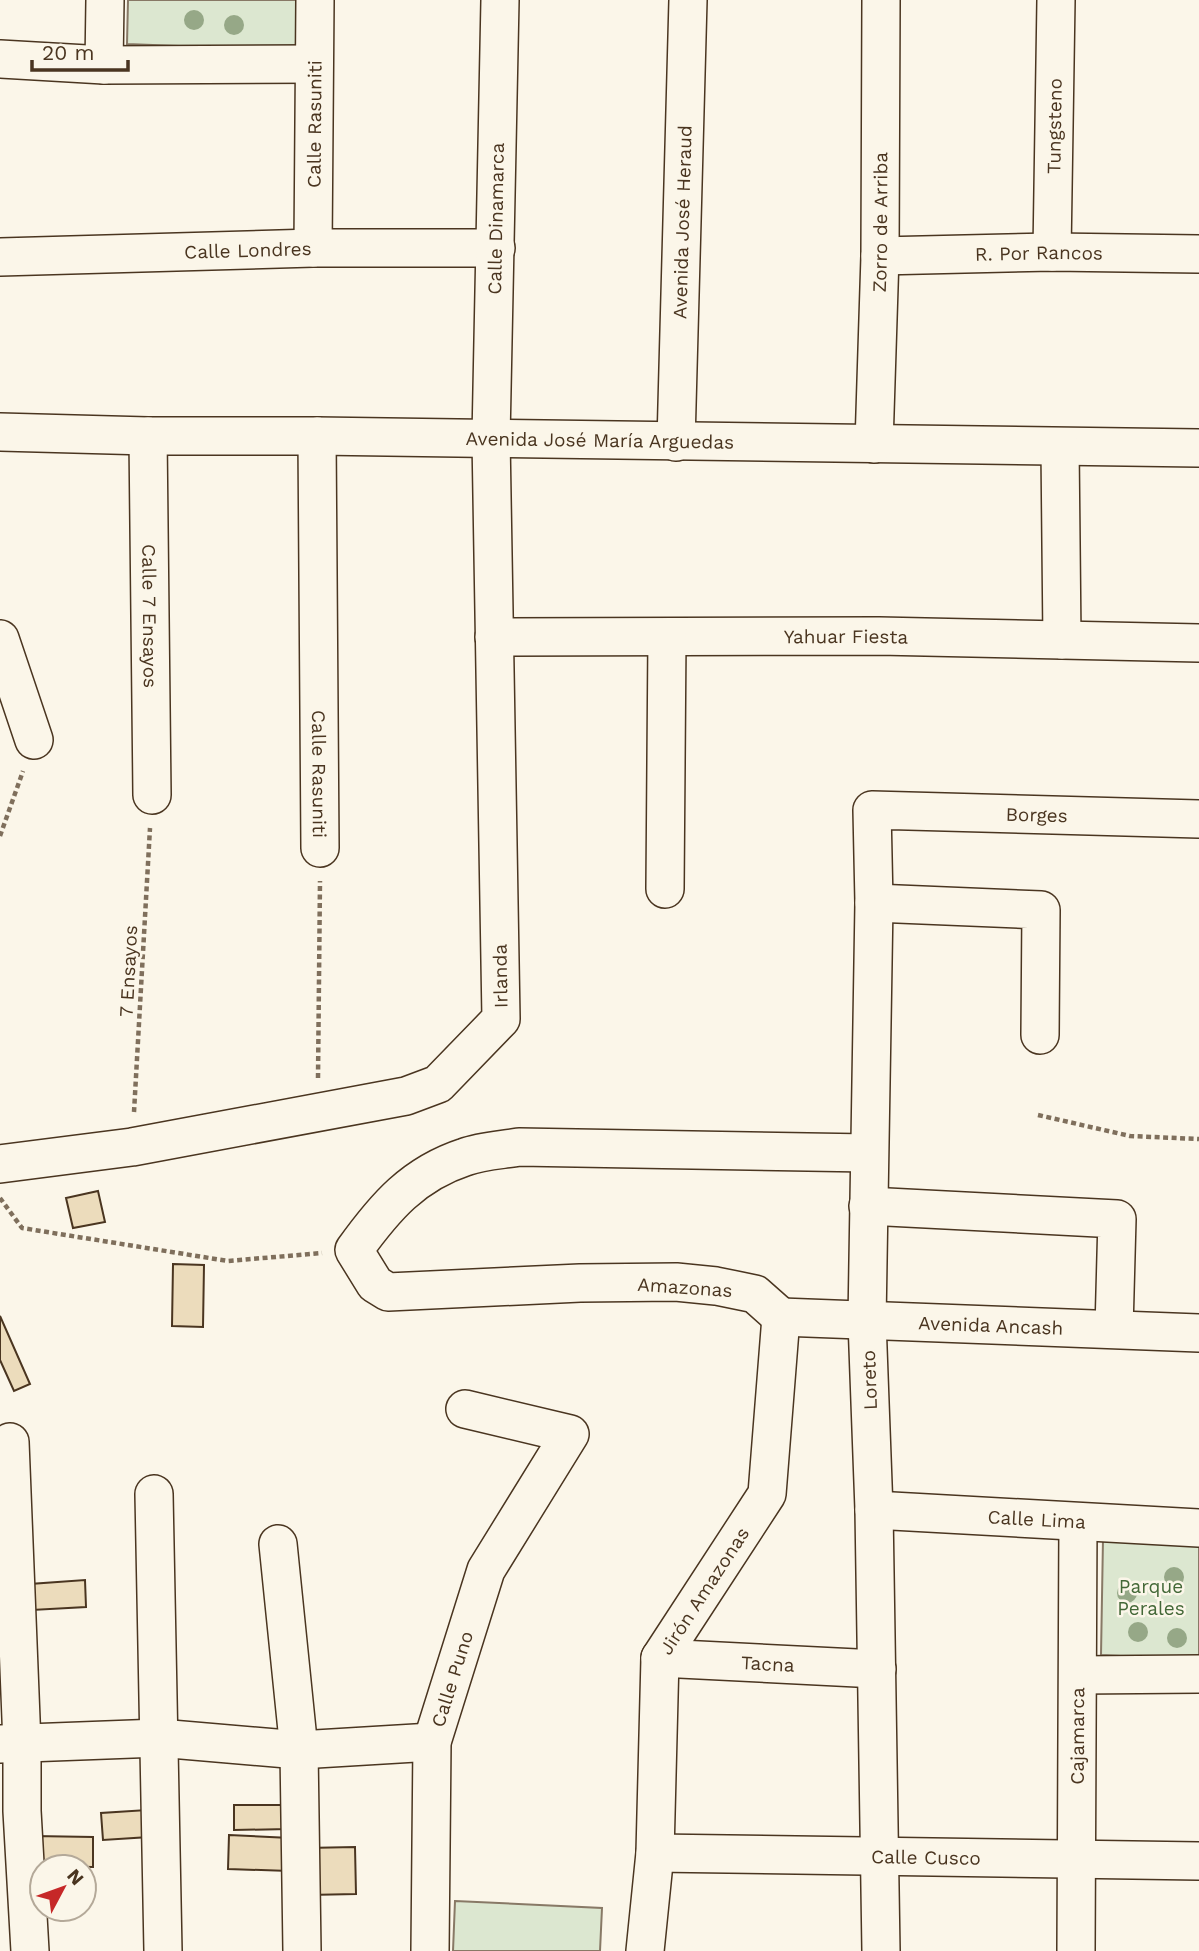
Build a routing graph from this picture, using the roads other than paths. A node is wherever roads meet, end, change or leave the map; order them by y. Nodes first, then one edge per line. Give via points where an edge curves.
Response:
1 (105, 0) edge
2 (315, 0) edge
3 (500, 0) edge
4 (688, 0) edge
5 (881, 0) edge
6 (1056, 0) edge
7 (0, 59) edge
8 (314, 64) junction
9 (104, 65) junction
10 (313, 248) junction
11 (496, 248) junction
12 (1052, 252) junction
13 (1199, 254) edge
14 (880, 256) junction
15 (0, 257) edge
16 (0, 432) edge
17 (148, 436) junction
18 (317, 436) junction
19 (491, 439) junction
20 (676, 442) junction
21 (874, 444) junction
22 (1060, 447) junction
23 (1199, 448) edge
24 (494, 637) junction
25 (667, 637) junction
26 (0, 639) edge
27 (1062, 640) junction
28 (1199, 643) edge
29 (34, 740) road end
30 (152, 795) road end
31 (872, 810) joint
32 (1199, 819) edge
33 (320, 848) road end
34 (665, 889) dead end
35 (874, 903) junction
36 (1040, 1035) dead end
37 (869, 1153) junction
38 (0, 1164) edge
39 (868, 1206) junction
40 (781, 1317) junction
41 (867, 1321) junction
42 (1114, 1329) junction
43 (1199, 1333) edge
44 (465, 1409) dead end
45 (10, 1442) dead end
46 (154, 1494) dead end
47 (874, 1510) junction
48 (1078, 1522) junction
49 (1199, 1528) edge
50 (278, 1544) dead end
51 (660, 1658) junction
52 (877, 1668) junction
53 (1199, 1674) edge
54 (1078, 1675) junction
55 (159, 1738) junction
56 (432, 1742) junction
57 (11, 1744) edge
58 (299, 1750) junction
59 (11, 1812) edge
60 (654, 1853) junction
61 (880, 1855) junction
62 (1077, 1859) junction
63 (1199, 1861) edge
64 (14, 1895) edge
65 (30, 1951) edge
66 (163, 1951) edge
67 (302, 1951) edge
68 (430, 1951) edge
69 (645, 1951) edge
70 (881, 1951) edge
71 (1076, 1951) edge

1 - 9 street
2 - 8 street, Calle Rasuniti
3 - 11 street, Calle Dinamarca
4 - 20 street, Avenida José Heraud
5 - 14 street, Zorro de Arriba
6 - 12 street, Tungsteno
7 - 9 street
8 - 9 street
8 - 10 street, Calle Rasuniti
10 - 11 street, Calle Londres
10 - 15 street, Calle Londres
11 - 19 street, Calle Dinamarca
12 - 13 street, R. Por Rancos
12 - 14 street, R. Por Rancos
14 - 21 street, Zorro de Arriba
16 - 17 street, Avenida José María Arguedas
17 - 18 street, Avenida José María Arguedas
17 - 30 street, Calle 7 Ensayos
18 - 19 street, Avenida José María Arguedas
18 - 33 street, Calle Rasuniti
19 - 20 street, Avenida José María Arguedas
19 - 24 street, Irlanda
20 - 21 street, Avenida José María Arguedas
21 - 22 street, Avenida José María Arguedas
22 - 23 street, Avenida José María Arguedas
22 - 27 street
24 - 25 street, Yahuar Fiesta
24 - 38 street, Irlanda via 501,1019 438,1084 406,1096 132,1147
25 - 27 street, Yahuar Fiesta
25 - 34 street
26 - 29 street
27 - 28 street, Yahuar Fiesta
31 - 32 street, Borges
31 - 35 street, Loreto
35 - 36 street via 1041,910
35 - 37 street, Loreto
37 - 39 street, Loreto
37 - 40 street, Amazonas via 519,1147 467,1156 423,1175 379,1216 354,1250 375,1284 388,1292 676,1282 755,1294
39 - 41 street, Loreto
39 - 42 street via 1117,1219
40 - 41 street, Avenida Ancash
40 - 51 street, Jirón Amazonas via 767,1494
41 - 42 street, Avenida Ancash
41 - 47 street, Loreto
42 - 43 street, Avenida Ancash
44 - 56 street, Calle Puno via 570,1434 486,1570
45 - 57 street
46 - 55 street
47 - 48 street, Calle Lima
47 - 52 street, Loreto
48 - 49 street, Calle Lima
48 - 54 street, Cajamarca
50 - 58 street
51 - 52 street, Tacna
51 - 60 street, Jirón Amazonas
52 - 61 street, Loreto
53 - 54 street
54 - 62 street, Cajamarca
55 - 57 street
55 - 58 street
55 - 66 street
56 - 58 street
56 - 68 street, Calle Puno
57 - 59 street
58 - 67 street
59 - 64 street
60 - 61 street, Calle Cusco
60 - 69 street, Jirón Amazonas
61 - 62 street, Calle Cusco
61 - 70 street, Loreto
62 - 63 street, Calle Cusco
62 - 71 street, Cajamarca
64 - 65 street

